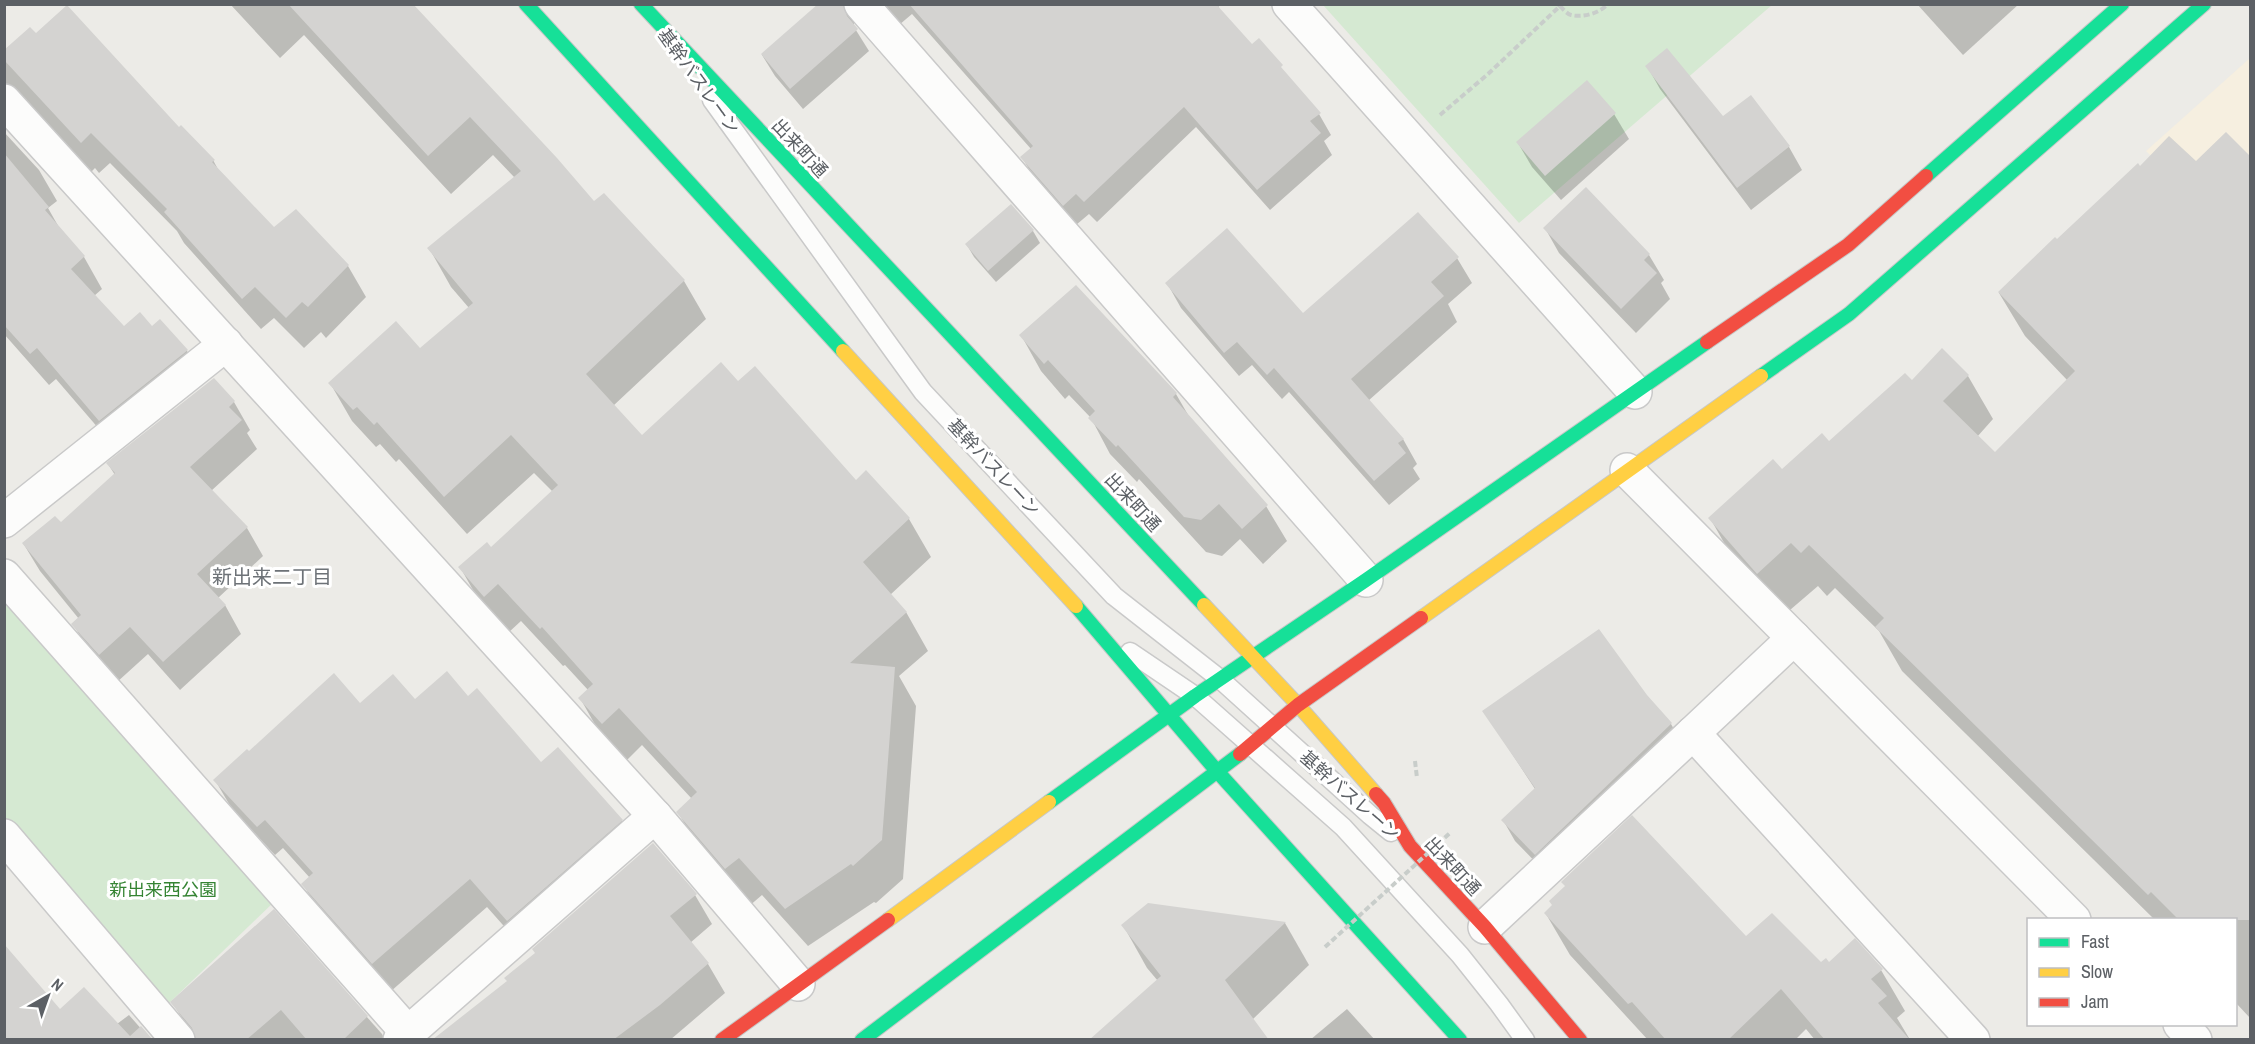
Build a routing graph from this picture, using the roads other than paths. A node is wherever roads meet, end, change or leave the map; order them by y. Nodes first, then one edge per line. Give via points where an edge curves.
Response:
1 (526, 4) edge
2 (861, 4) edge
3 (1289, 4) edge
4 (2122, 4) edge
5 (2205, 4) edge
6 (647, 11) edge
7 (4, 100) edge
8 (226, 344) junction
9 (1635, 392) junction
10 (1627, 470) junction
11 (4, 521) edge
12 (4, 576) edge
13 (1366, 580) junction
14 (1099, 631) junction
15 (1794, 638) junction
16 (1252, 655) junction
17 (1220, 679) junction
18 (1195, 696) junction
19 (1298, 705) junction
20 (1169, 714) junction
21 (1273, 728) junction
22 (1693, 733) junction
23 (1250, 746) junction
24 (1216, 770) junction
25 (655, 816) junction
26 (4, 836) edge
27 (1410, 846) junction
28 (2072, 918) edge
29 (1485, 927) junction
30 (798, 984) junction
31 (2182, 1026) edge
32 (404, 1036) edge
33 (178, 1040) edge
34 (722, 1040) edge
35 (862, 1040) edge
36 (1461, 1040) edge
37 (1525, 1040) edge
38 (1580, 1040) edge
39 (1973, 1040) edge
40 (2195, 1040) edge

1 - 14 street
2 - 13 street
3 - 9 street
4 - 9 street via 1848,245
5 - 10 street via 1849,314
6 - 16 street, 出来町通
6 - 17 lane, 基幹バスレーン via 923,392 1114,596
7 - 8 street
8 - 11 street
8 - 25 street
9 - 13 street
10 - 15 street
10 - 19 street
12 - 32 street
13 - 16 street
14 - 18 lane, 基幹バスレーン
14 - 20 street
15 - 22 street
15 - 28 street
16 - 17 street
16 - 19 street, 出来町通
17 - 18 street
17 - 21 lane, 基幹バスレーン
18 - 20 street
18 - 23 lane, 基幹バスレーン
19 - 21 street
19 - 27 street, 出来町通 via 1384,803
20 - 24 street
20 - 30 street
21 - 23 street
21 - 27 lane, 基幹バスレーン
22 - 29 street
22 - 39 street
23 - 24 street
23 - 37 lane, 基幹バスレーン via 1348,832 1460,956
24 - 35 street
24 - 36 street
25 - 30 street
25 - 32 street
26 - 33 street
27 - 29 street, 出来町通
29 - 38 street, 出来町通
30 - 34 street
31 - 40 street

